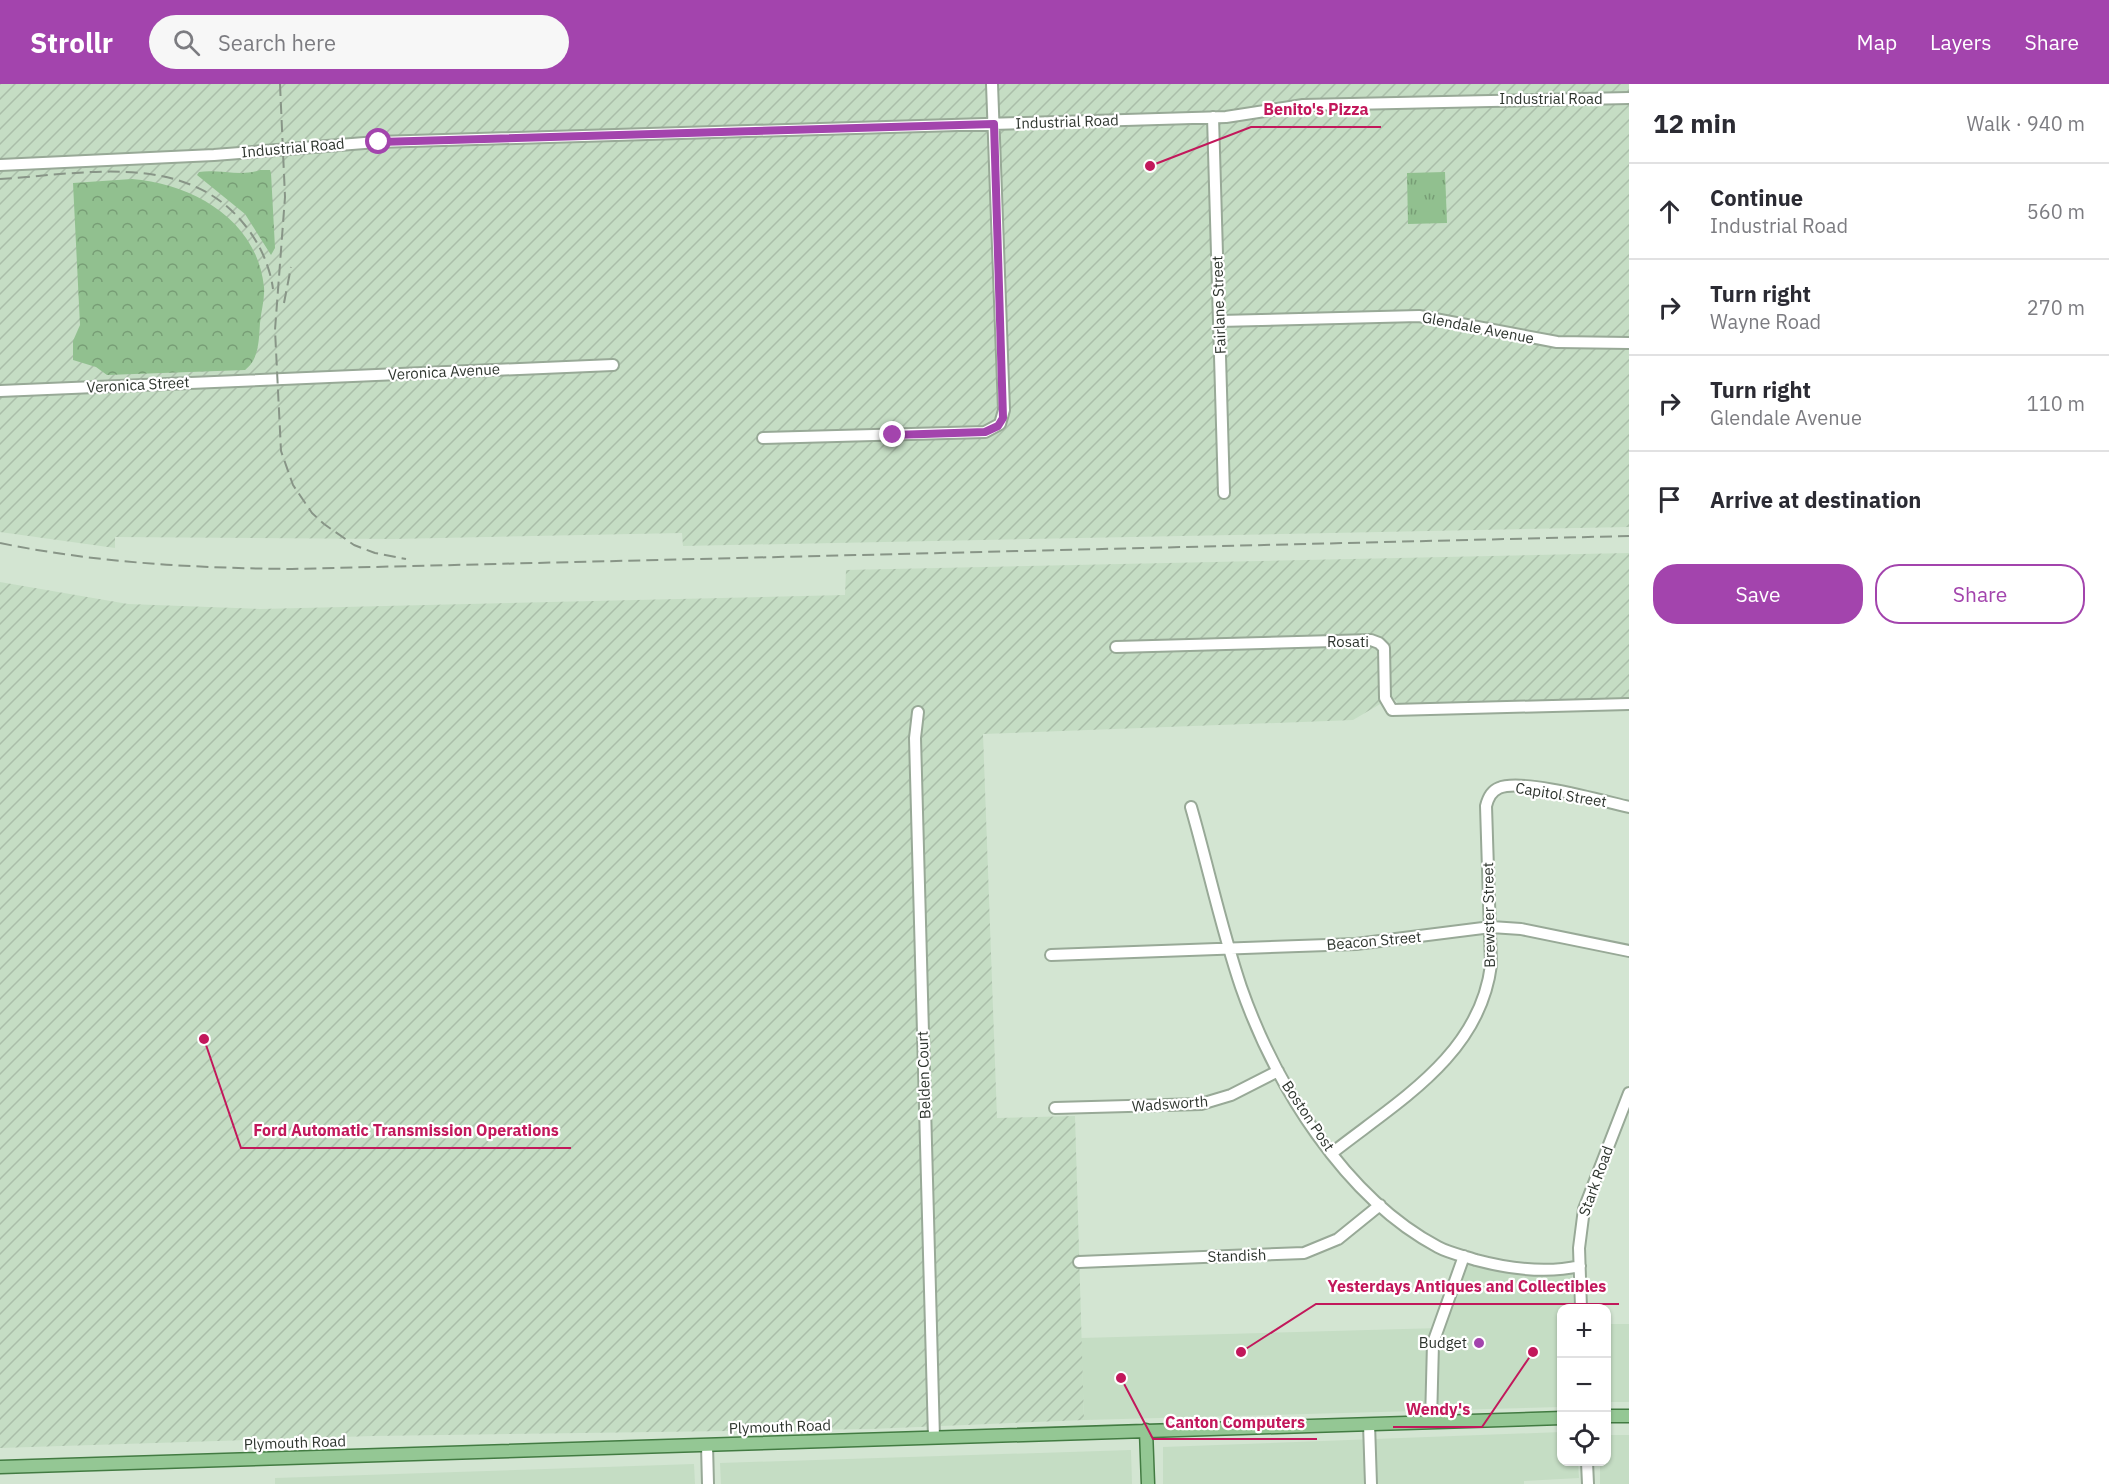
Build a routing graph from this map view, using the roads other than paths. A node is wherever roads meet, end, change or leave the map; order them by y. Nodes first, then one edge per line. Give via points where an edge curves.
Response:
1 (992, 84) edge
2 (1629, 98) edge
3 (1213, 117) junction
4 (994, 124) junction
5 (0, 165) edge
6 (1219, 321) junction
7 (1629, 343) edge
8 (613, 365) dead end
9 (276, 379) joint
10 (0, 391) edge
11 (763, 438) dead end
12 (1224, 493) dead end
13 (1116, 647) dead end
14 (1629, 704) edge
15 (918, 712) dead end
16 (1493, 792) joint
17 (1191, 807) dead end
18 (1629, 807) edge
19 (1491, 927) junction
20 (1231, 950) junction
21 (1629, 951) edge
22 (1051, 955) dead end
23 (1278, 1071) junction
24 (1629, 1093) edge
25 (1055, 1108) dead end
26 (1616, 1126) junction
27 (1629, 1126) edge
28 (1332, 1153) junction
29 (1380, 1205) junction
30 (1464, 1256) junction
31 (1078, 1262) dead end
32 (1580, 1266) junction
33 (1581, 1304) edge
34 (1611, 1416) edge
35 (1629, 1416) edge
36 (1557, 1418) edge
37 (1431, 1422) junction
38 (1369, 1424) junction
39 (1146, 1430) junction
40 (934, 1438) junction
41 (707, 1445) junction
42 (1587, 1466) edge
43 (0, 1467) edge
44 (708, 1484) edge
45 (1148, 1484) edge
46 (1371, 1484) edge
47 (1588, 1484) edge

1 - 4 street
2 - 3 street, Industrial Road via 1303,105
3 - 4 street, Industrial Road
3 - 6 street, Fairlane Street
4 - 5 street, Industrial Road via 377,142 214,155
4 - 11 street via 1004,410 998,426 985,432
6 - 7 street, Glendale Avenue via 1419,316 1555,342
6 - 12 street, Fairlane Street
8 - 9 street, Veronica Avenue
9 - 10 street, Veronica Street
13 - 14 street, Rosati via 1371,640 1384,648 1385,698 1392,710
15 - 40 street, Belden Court via 915,738
16 - 18 street, Capitol Street via 1506,786 1535,788
16 - 19 street, Brewster Street via 1486,806
17 - 20 street, Boston Post
19 - 20 street, Beacon Street via 1356,944
19 - 21 street, Beacon Street via 1521,929
19 - 28 street, Brewster Street via 1488,989 1462,1042 1436,1071
20 - 22 street, Beacon Street
20 - 23 street, Boston Post via 1245,996
23 - 25 street, Wadsworth via 1231,1095 1202,1104
23 - 28 street, Boston Post
24 - 26 street, Stark Road
26 - 27 street
26 - 32 street, Stark Road via 1584,1209 1579,1237
28 - 29 street, Boston Post
29 - 30 street, Boston Post via 1430,1243
29 - 31 street, Standish via 1338,1239 1304,1253
30 - 32 street, Boston Post via 1521,1270
30 - 37 street via 1432,1343
32 - 33 street, Stark Road
34 - 35 main road
36 - 37 main road, Plymouth Road
37 - 38 main road, Plymouth Road
38 - 39 main road, Plymouth Road
38 - 46 street
39 - 40 main road, Plymouth Road
39 - 45 main road
40 - 41 main road, Plymouth Road
41 - 43 main road, Plymouth Road
41 - 44 street
42 - 47 street

